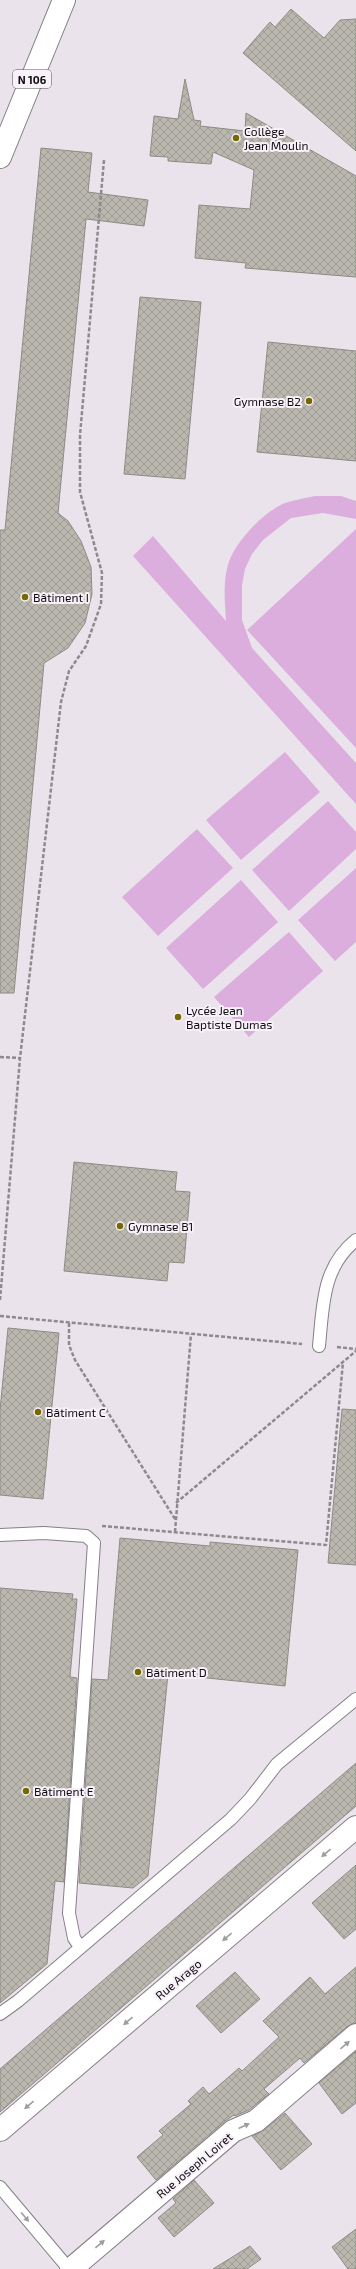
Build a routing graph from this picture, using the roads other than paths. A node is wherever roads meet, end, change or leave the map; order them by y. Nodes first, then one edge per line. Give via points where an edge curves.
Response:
1 (64, 0) edge
2 (0, 157) edge
3 (356, 1240) edge
4 (319, 1346) road end
5 (0, 1536) edge
6 (356, 1699) edge
7 (356, 1827) edge
8 (80, 1947) junction
9 (0, 2014) edge
10 (356, 2035) edge
11 (0, 2130) edge
12 (0, 2187) edge
13 (70, 2269) edge

1 - 2 street, N 106
3 - 4 lane via 344,1251 326,1283
5 - 8 lane via 86,1536 94,1543 69,1913 74,1938
6 - 8 lane via 277,1764 250,1800 231,1819
7 -> 11 street, Rue Arago
8 - 9 lane
13 -> 10 street, Rue Joseph Loiret via 233,2131 256,2121
12 -> 13 lane

